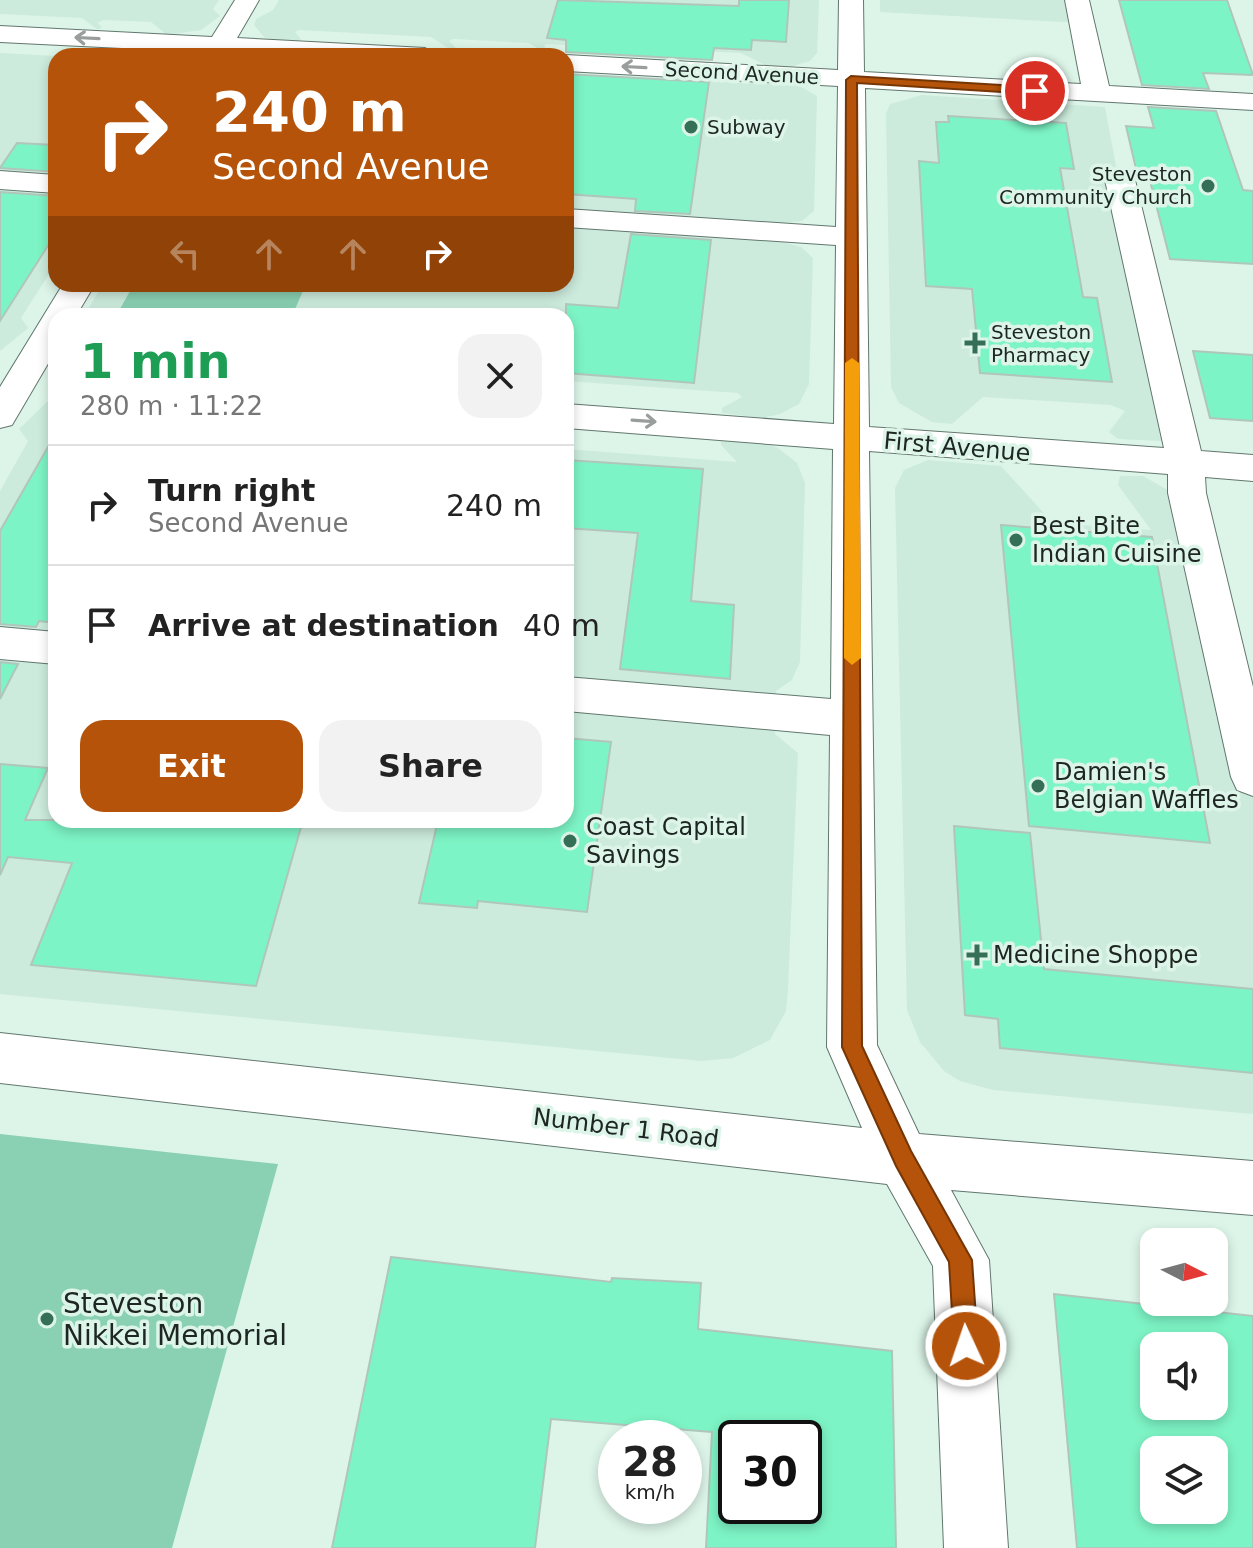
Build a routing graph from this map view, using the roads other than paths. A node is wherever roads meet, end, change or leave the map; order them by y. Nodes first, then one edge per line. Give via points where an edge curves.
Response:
1 (247, 0) edge
2 (851, 0) edge
3 (1077, 0) edge
4 (0, 34) edge
5 (190, 48) edge
6 (218, 48) edge
7 (574, 63) edge
8 (851, 80) junction
9 (1097, 94) junction
10 (1253, 102) edge
11 (0, 180) edge
12 (1120, 180) dead end
13 (48, 183) edge
14 (574, 219) edge
15 (851, 237) junction
16 (48, 332) edge
17 (48, 380) edge
18 (10, 381) edge
19 (0, 416) edge
20 (574, 417) edge
21 (852, 438) junction
22 (1186, 464) junction
23 (1253, 468) edge
24 (0, 643) edge
25 (48, 647) edge
26 (574, 695) edge
27 (852, 719) junction
28 (1253, 777) edge
29 (0, 1058) edge
30 (903, 1159) junction
31 (1253, 1188) edge
32 (976, 1548) edge

1 - 6 street
2 - 8 street
3 - 9 street
5 -> 4 street
8 -> 7 street, Second Avenue
8 - 9 street, Second Avenue
8 - 15 street
9 - 10 street, Second Avenue
11 - 13 street
12 - 22 street
14 - 15 street
15 - 21 street
16 - 18 street
17 - 18 street
18 - 19 street
20 -> 21 street, First Avenue
21 - 22 street, First Avenue
21 - 27 street
22 - 23 street, First Avenue
22 - 28 street via 1187,493
24 - 25 street
26 - 27 street
27 - 30 street via 852,1047
29 - 30 street, Number 1 Road
30 - 31 street, Number 1 Road
30 - 32 street via 961,1260

